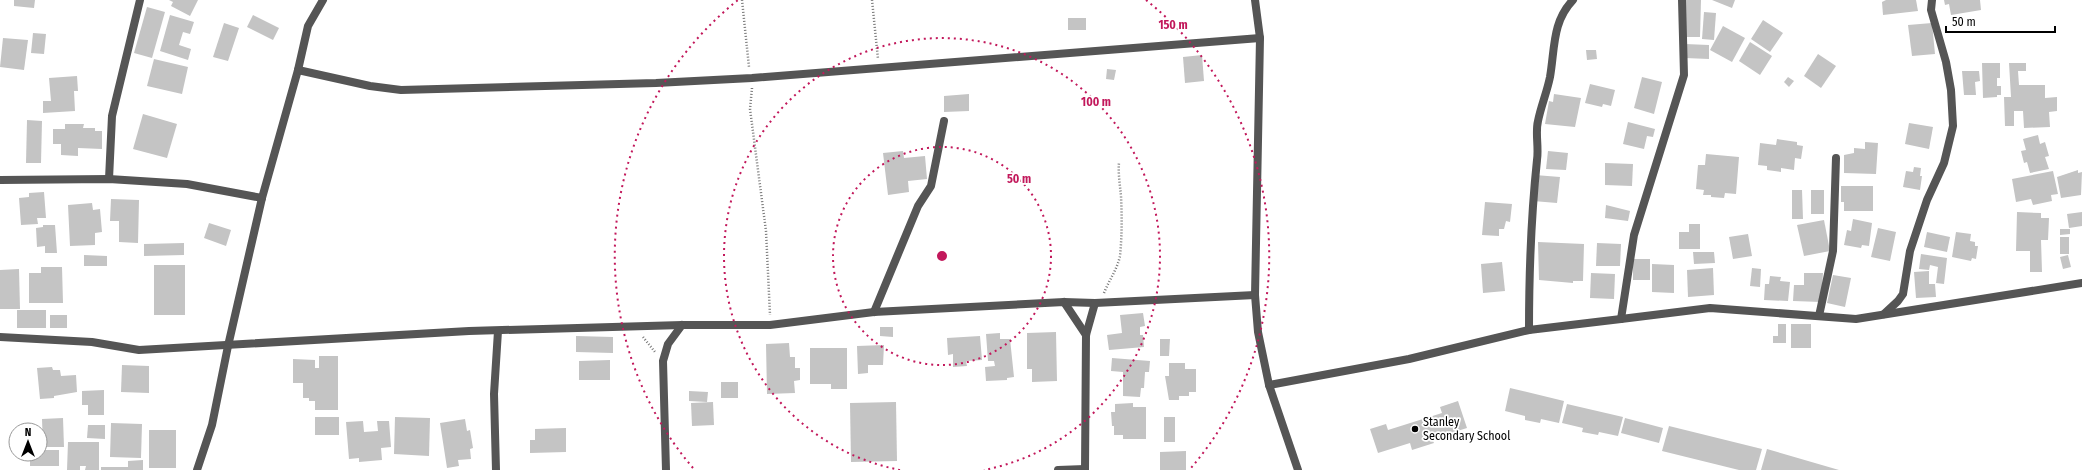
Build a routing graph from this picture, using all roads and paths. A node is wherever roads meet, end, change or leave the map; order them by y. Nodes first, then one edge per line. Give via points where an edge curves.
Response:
1 (140, 0) edge
2 (323, 0) edge
3 (872, 0) edge
4 (1255, 0) edge
5 (1573, 0) edge
6 (1682, 0) edge
7 (1932, 0) edge
8 (743, 1) edge
9 (1260, 38) junction
10 (879, 67) junction
11 (298, 70) junction
12 (752, 78) junction
13 (944, 121) dead end
14 (1836, 158) dead end
15 (1119, 162) dead end
16 (109, 179) junction
17 (0, 180) edge
18 (262, 198) junction
19 (2082, 283) edge
20 (1255, 295) junction
21 (1064, 302) junction
22 (1098, 303) junction
23 (874, 312) junction
24 (1883, 314) junction
25 (1819, 316) junction
26 (1621, 319) junction
27 (682, 325) junction
28 (770, 325) junction
29 (634, 327) junction
30 (1529, 330) junction
31 (498, 331) junction
32 (1086, 335) junction
33 (0, 337) edge
34 (228, 346) junction
35 (663, 362) junction
36 (1269, 385) junction
37 (197, 470) edge
38 (496, 470) edge
39 (666, 470) edge
40 (1058, 470) edge
41 (1085, 470) edge
42 (1298, 470) edge

1 - 16 street via 112,116
2 - 11 street via 308,26
3 - 10 path
4 - 9 street
5 - 30 street via 1566,7 1556,28 1549,78 1537,122 1538,158 1532,195
6 - 26 street via 1684,75 1634,235
7 - 24 street via 1931,10 1951,90 1953,126 1944,162 1927,200 1910,251 1903,294
8 - 12 path
9 - 10 street
9 - 20 street
10 - 12 street
11 - 12 street via 401,90
11 - 18 street
12 - 28 path via 750,109 766,231
13 - 23 street via 931,186 918,206
14 - 25 street via 1833,251
15 - 22 path via 1122,209 1120,256
16 - 17 street
16 - 18 street via 187,184
18 - 34 street
19 - 24 street
20 - 22 street
20 - 36 street via 1258,332
21 - 22 street
21 - 23 street
21 - 32 street
22 - 32 street
23 - 28 street
24 - 25 street via 1856,319
25 - 26 street via 1710,308
26 - 30 street
27 - 28 street
27 - 29 street
27 - 35 street via 668,344
29 - 31 street
29 - 35 path
30 - 36 street via 1409,359
31 - 34 street
31 - 38 street via 494,394
32 - 41 street
33 - 34 street via 92,342 139,350
34 - 37 street via 212,425
35 - 39 street
36 - 42 street
40 - 41 street

